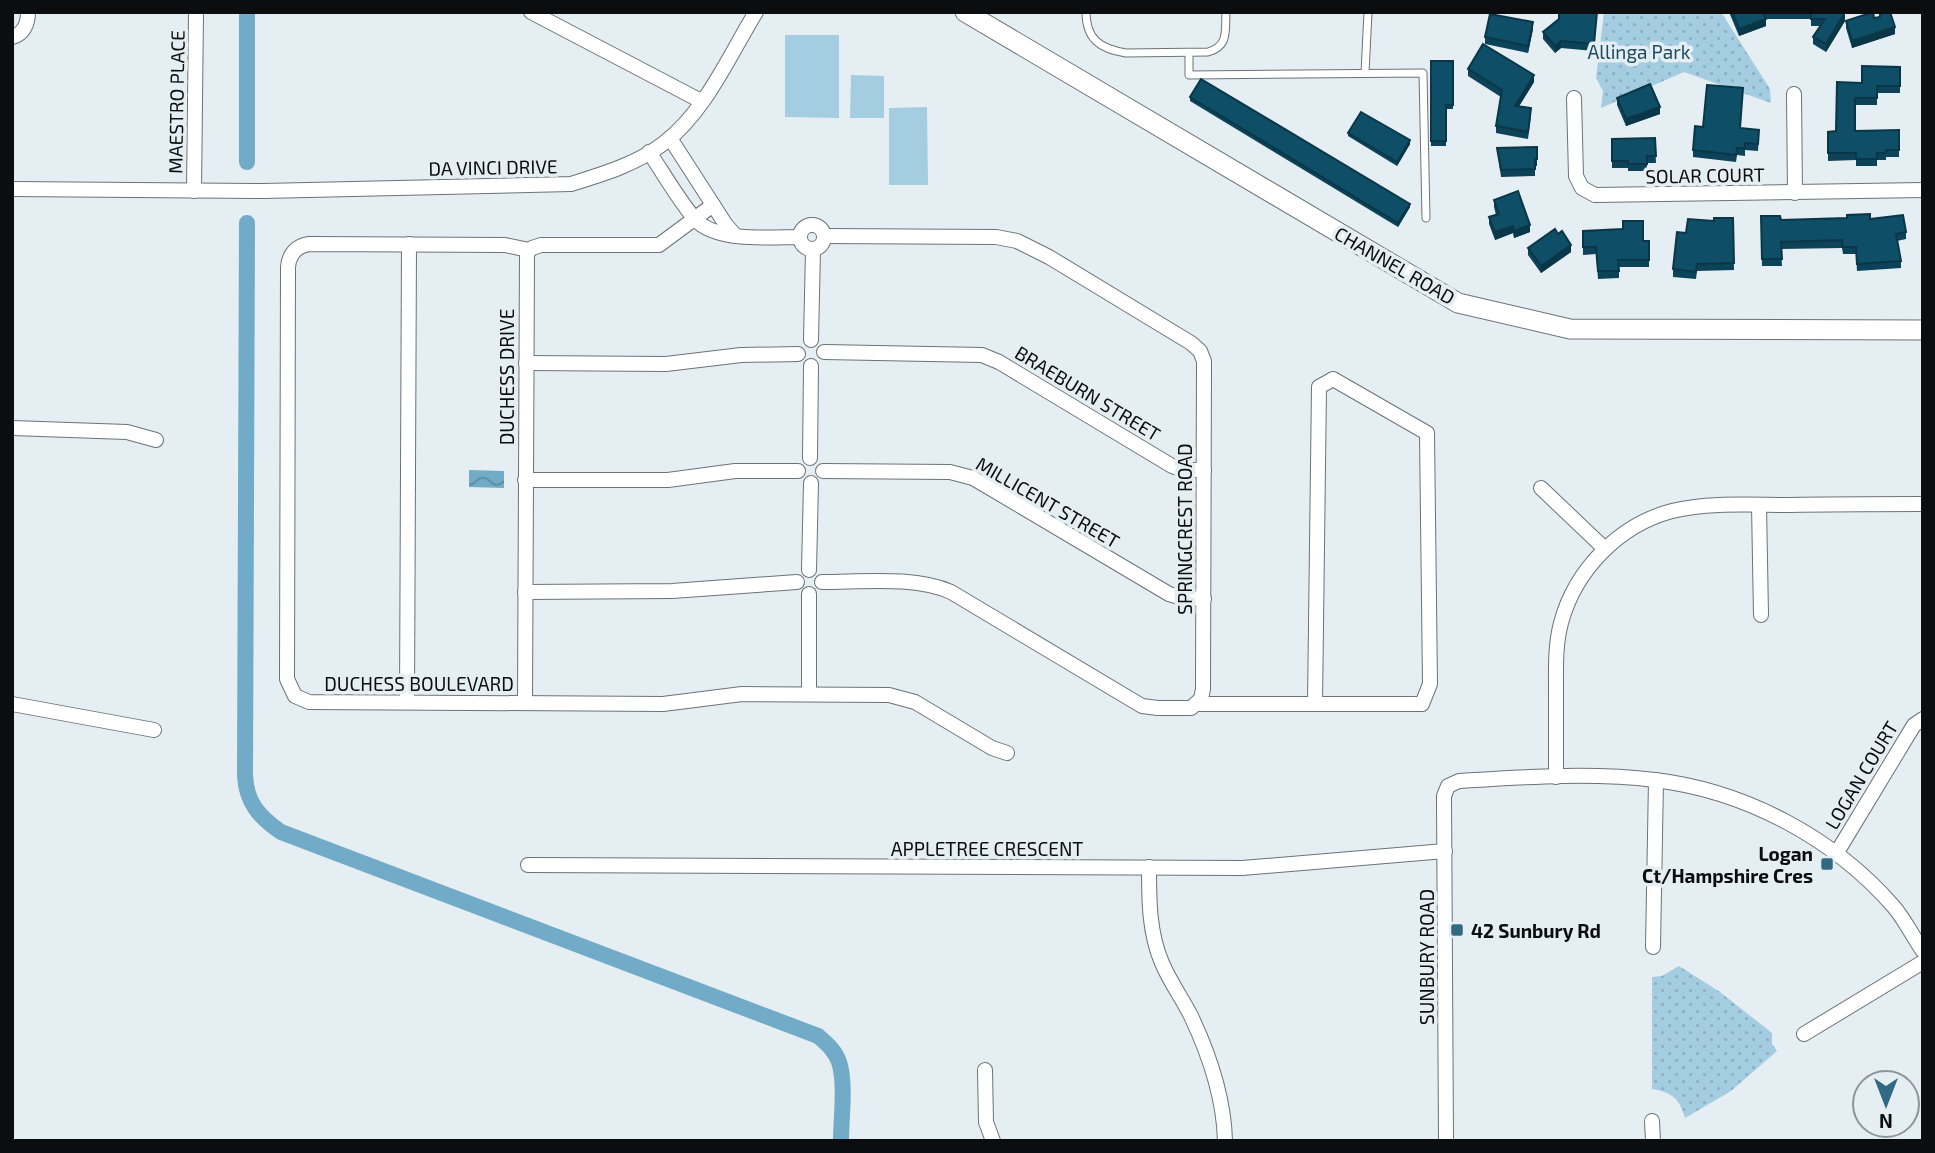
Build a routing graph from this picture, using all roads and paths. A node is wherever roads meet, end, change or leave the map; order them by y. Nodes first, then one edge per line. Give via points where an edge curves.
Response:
1 (28, 12) edge
2 (196, 12) edge
3 (531, 12) edge
4 (756, 12) edge
5 (965, 12) edge
6 (1086, 12) edge
7 (1226, 12) edge
8 (1368, 12) edge
9 (12, 37) edge
10 (1189, 52) junction
11 (1365, 72) junction
12 (1794, 94) dead end
13 (1574, 98) dead end
14 (701, 101) junction
15 (670, 138) junction
16 (649, 152) junction
17 (12, 189) edge
18 (1923, 190) edge
19 (194, 191) junction
20 (1795, 192) junction
21 (713, 205) junction
22 (695, 218) junction
23 (1426, 218) dead end
24 (735, 235) junction
25 (824, 236) junction
26 (800, 237) junction
27 (409, 244) junction
28 (529, 250) junction
29 (813, 250) junction
30 (1923, 330) edge
31 (811, 340) junction
32 (824, 352) junction
33 (798, 354) junction
34 (526, 363) junction
35 (811, 366) junction
36 (12, 428) edge
37 (156, 440) dead end
38 (810, 458) junction
39 (1204, 470) junction
40 (798, 471) junction
41 (823, 471) junction
42 (525, 480) junction
43 (811, 483) junction
44 (1541, 488) dead end
45 (1923, 504) edge
46 (1759, 505) junction
47 (1604, 548) junction
48 (810, 569) junction
49 (797, 582) junction
50 (822, 582) junction
51 (525, 592) junction
52 (809, 594) junction
53 (1204, 599) junction
54 (1761, 615) dead end
55 (809, 694) junction
56 (407, 702) junction
57 (525, 703) junction
58 (12, 704) edge
59 (1198, 704) junction
60 (1315, 704) junction
61 (1923, 719) edge
62 (154, 730) dead end
63 (1007, 753) dead end
64 (1556, 777) junction
65 (1656, 780) junction
66 (1444, 851) junction
67 (1836, 854) junction
68 (528, 865) dead end
69 (1149, 867) junction
70 (1653, 947) dead end
71 (1923, 951) edge
72 (1923, 962) edge
73 (1804, 1034) dead end
74 (985, 1070) dead end
75 (1653, 1121) dead end
76 (993, 1141) edge
77 (1225, 1141) edge
78 (1446, 1141) edge
79 (1653, 1141) edge

1 - 9 street via 25,28
2 - 19 street, MAESTRO PLACE
3 - 14 street
4 - 14 street, DA VINCI DRIVE
5 - 30 street, CHANNEL ROAD via 1458,303 1570,329
6 - 10 lane via 1088,32 1115,51
7 - 10 lane via 1223,44 1208,52
8 - 11 lane
10 - 11 lane via 1189,75
11 - 23 lane via 1423,72
12 - 20 street
13 - 20 street, SOLAR COURT via 1574,167 1578,182 1588,192 1605,196
14 - 15 street, DA VINCI DRIVE
15 - 16 street, DA VINCI DRIVE
15 - 21 street
16 - 19 street, DA VINCI DRIVE via 616,170 571,184
16 - 22 street
17 - 19 street, DA VINCI DRIVE
18 - 20 street, SOLAR COURT
21 - 22 street
21 - 24 street
22 - 24 street via 711,230
22 - 28 street via 659,245 541,245
24 - 26 street
25 - 26 street via 818,226 810,225
25 - 29 street via 820,247
25 - 39 street, SPRINGCREST ROAD via 1017,241 1191,343 1204,361
26 - 29 street via 802,244
27 - 28 street, DUCHESS BOULEVARD via 505,245
27 - 56 street
27 - 56 street, DUCHESS BOULEVARD via 305,245 291,254 288,267 287,682 295,696 305,701
28 - 34 street, DUCHESS DRIVE
29 - 31 street
31 - 32 street
31 - 33 street
32 - 35 street via 819,363
32 - 39 street, BRAEBURN STREET via 982,355 1172,466
33 - 34 street via 666,364
33 - 35 street via 803,364
34 - 42 street, DUCHESS DRIVE
35 - 38 street
36 - 37 street via 127,432
38 - 40 street via 803,460
38 - 41 street via 818,460
39 - 53 street, SPRINGCREST ROAD
40 - 42 street via 735,471 668,480
40 - 43 street
41 - 43 street
41 - 53 street, MILLICENT STREET via 962,475 1169,594
42 - 51 street, DUCHESS DRIVE
43 - 48 street
44 - 47 street
45 - 46 street
46 - 47 street via 1673,511 1652,518
46 - 54 street
47 - 64 street via 1580,579 1560,624
48 - 49 street
48 - 50 street
49 - 51 street via 672,592
49 - 52 street via 802,592
50 - 52 street via 817,592
50 - 59 street via 915,583 940,588 1142,706 1178,709
51 - 57 street, DUCHESS DRIVE
52 - 55 street
53 - 59 street, SPRINGCREST ROAD via 1203,689
55 - 57 street, DUCHESS BOULEVARD via 734,695 663,704
55 - 63 street, DUCHESS BOULEVARD via 900,697
56 - 57 street, DUCHESS BOULEVARD
58 - 62 street
59 - 60 street
60 - 60 street via 1422,704 1430,684 1427,433 1333,379 1319,387
61 - 67 street, LOGAN COURT via 1914,725
64 - 65 street
64 - 66 street, SUNBURY ROAD via 1459,781 1448,786
65 - 67 street via 1742,801 1795,826
65 - 70 street
66 - 69 street, APPLETREE CRESCENT via 1242,868
66 - 78 street, SUNBURY ROAD
67 - 71 street via 1895,908
68 - 69 street, APPLETREE CRESCENT
69 - 77 street via 1153,933 1162,963 1208,1055
72 - 73 street
74 - 76 street via 986,1122
75 - 79 street

